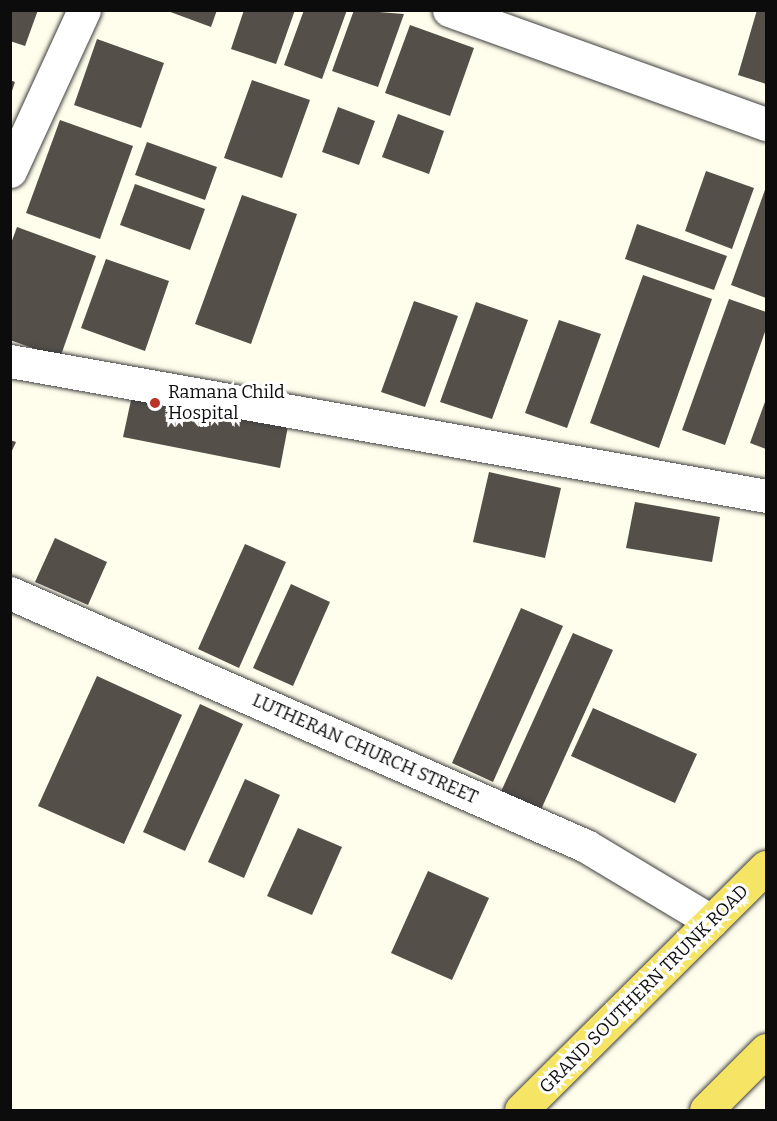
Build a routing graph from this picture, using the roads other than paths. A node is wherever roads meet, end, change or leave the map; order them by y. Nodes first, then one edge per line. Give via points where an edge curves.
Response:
1 (84, 10) edge
2 (449, 10) edge
3 (766, 124) edge
4 (10, 171) edge
5 (10, 361) edge
6 (766, 496) edge
7 (10, 593) edge
8 (766, 867) edge
9 (711, 921) junction
10 (766, 1050) edge
11 (521, 1110) edge
12 (706, 1110) edge

1 - 4 street
2 - 3 street
5 - 6 street
7 - 9 street, LUTHERAN CHURCH STREET via 586,846
8 - 9 main road, GRAND SOUTHERN TRUNK ROAD
9 - 11 main road, GRAND SOUTHERN TRUNK ROAD
10 - 12 main road

